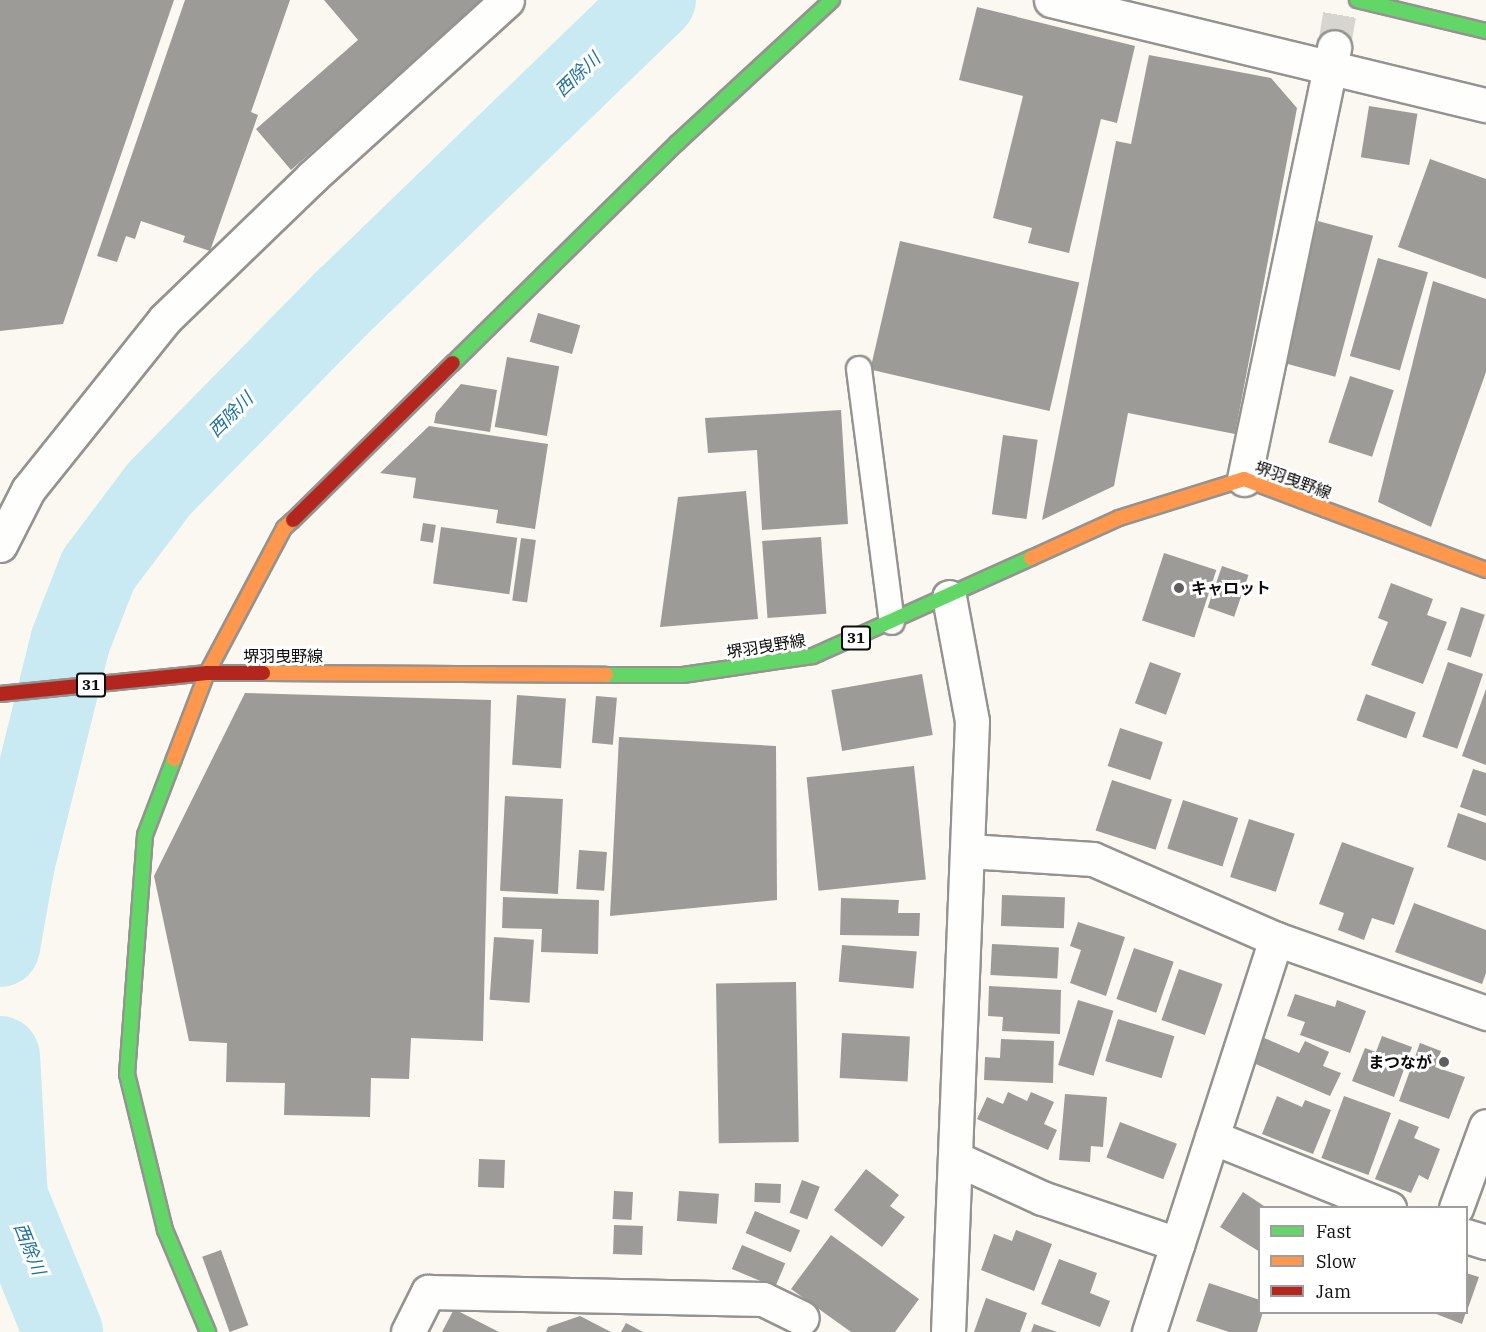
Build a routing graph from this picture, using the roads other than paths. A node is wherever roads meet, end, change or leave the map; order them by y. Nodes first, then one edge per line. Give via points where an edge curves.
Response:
1 (507, 0) edge
2 (832, 0) edge
3 (1051, 0) edge
4 (1357, 0) edge
5 (1486, 31) edge
6 (1332, 57) junction
7 (1486, 105) edge
8 (859, 369) dead end
9 (1244, 479) junction
10 (0, 545) edge
11 (1486, 570) edge
12 (949, 597) junction
13 (892, 622) junction
14 (207, 673) junction
15 (0, 694) edge
16 (968, 851) junction
17 (1276, 939) junction
18 (1486, 1013) edge
19 (1486, 1126) edge
20 (1212, 1137) junction
21 (957, 1159) junction
22 (1384, 1206) edge
23 (1457, 1206) edge
24 (1468, 1236) edge
25 (1486, 1242) edge
26 (1178, 1244) junction
27 (802, 1318) dead end
28 (208, 1332) edge
29 (408, 1332) edge
30 (948, 1332) edge
31 (1149, 1332) edge

1 - 10 street via 312,177 165,319 28,490
2 - 14 main road via 677,143 284,528
3 - 6 street
4 - 5 main road
6 - 7 street
6 - 9 street
8 - 13 lane
9 - 11 main road, 堺羽曳野線
9 - 12 main road, 堺羽曳野線 / 31 via 1119,518
12 - 13 main road, 堺羽曳野線 / 31
12 - 16 street via 972,721
13 - 14 main road, 堺羽曳野線 / 31 via 813,656 683,675
14 - 15 main road, 堺羽曳野線 / 31
14 - 28 main road via 145,835 127,1074 165,1230
16 - 17 street via 1094,859
16 - 21 street
17 - 18 street
17 - 20 street
19 - 23 street
20 - 22 street
20 - 26 street
21 - 26 street via 1042,1198
21 - 30 street
24 - 25 street
26 - 31 street
27 - 29 street via 763,1299 428,1292

